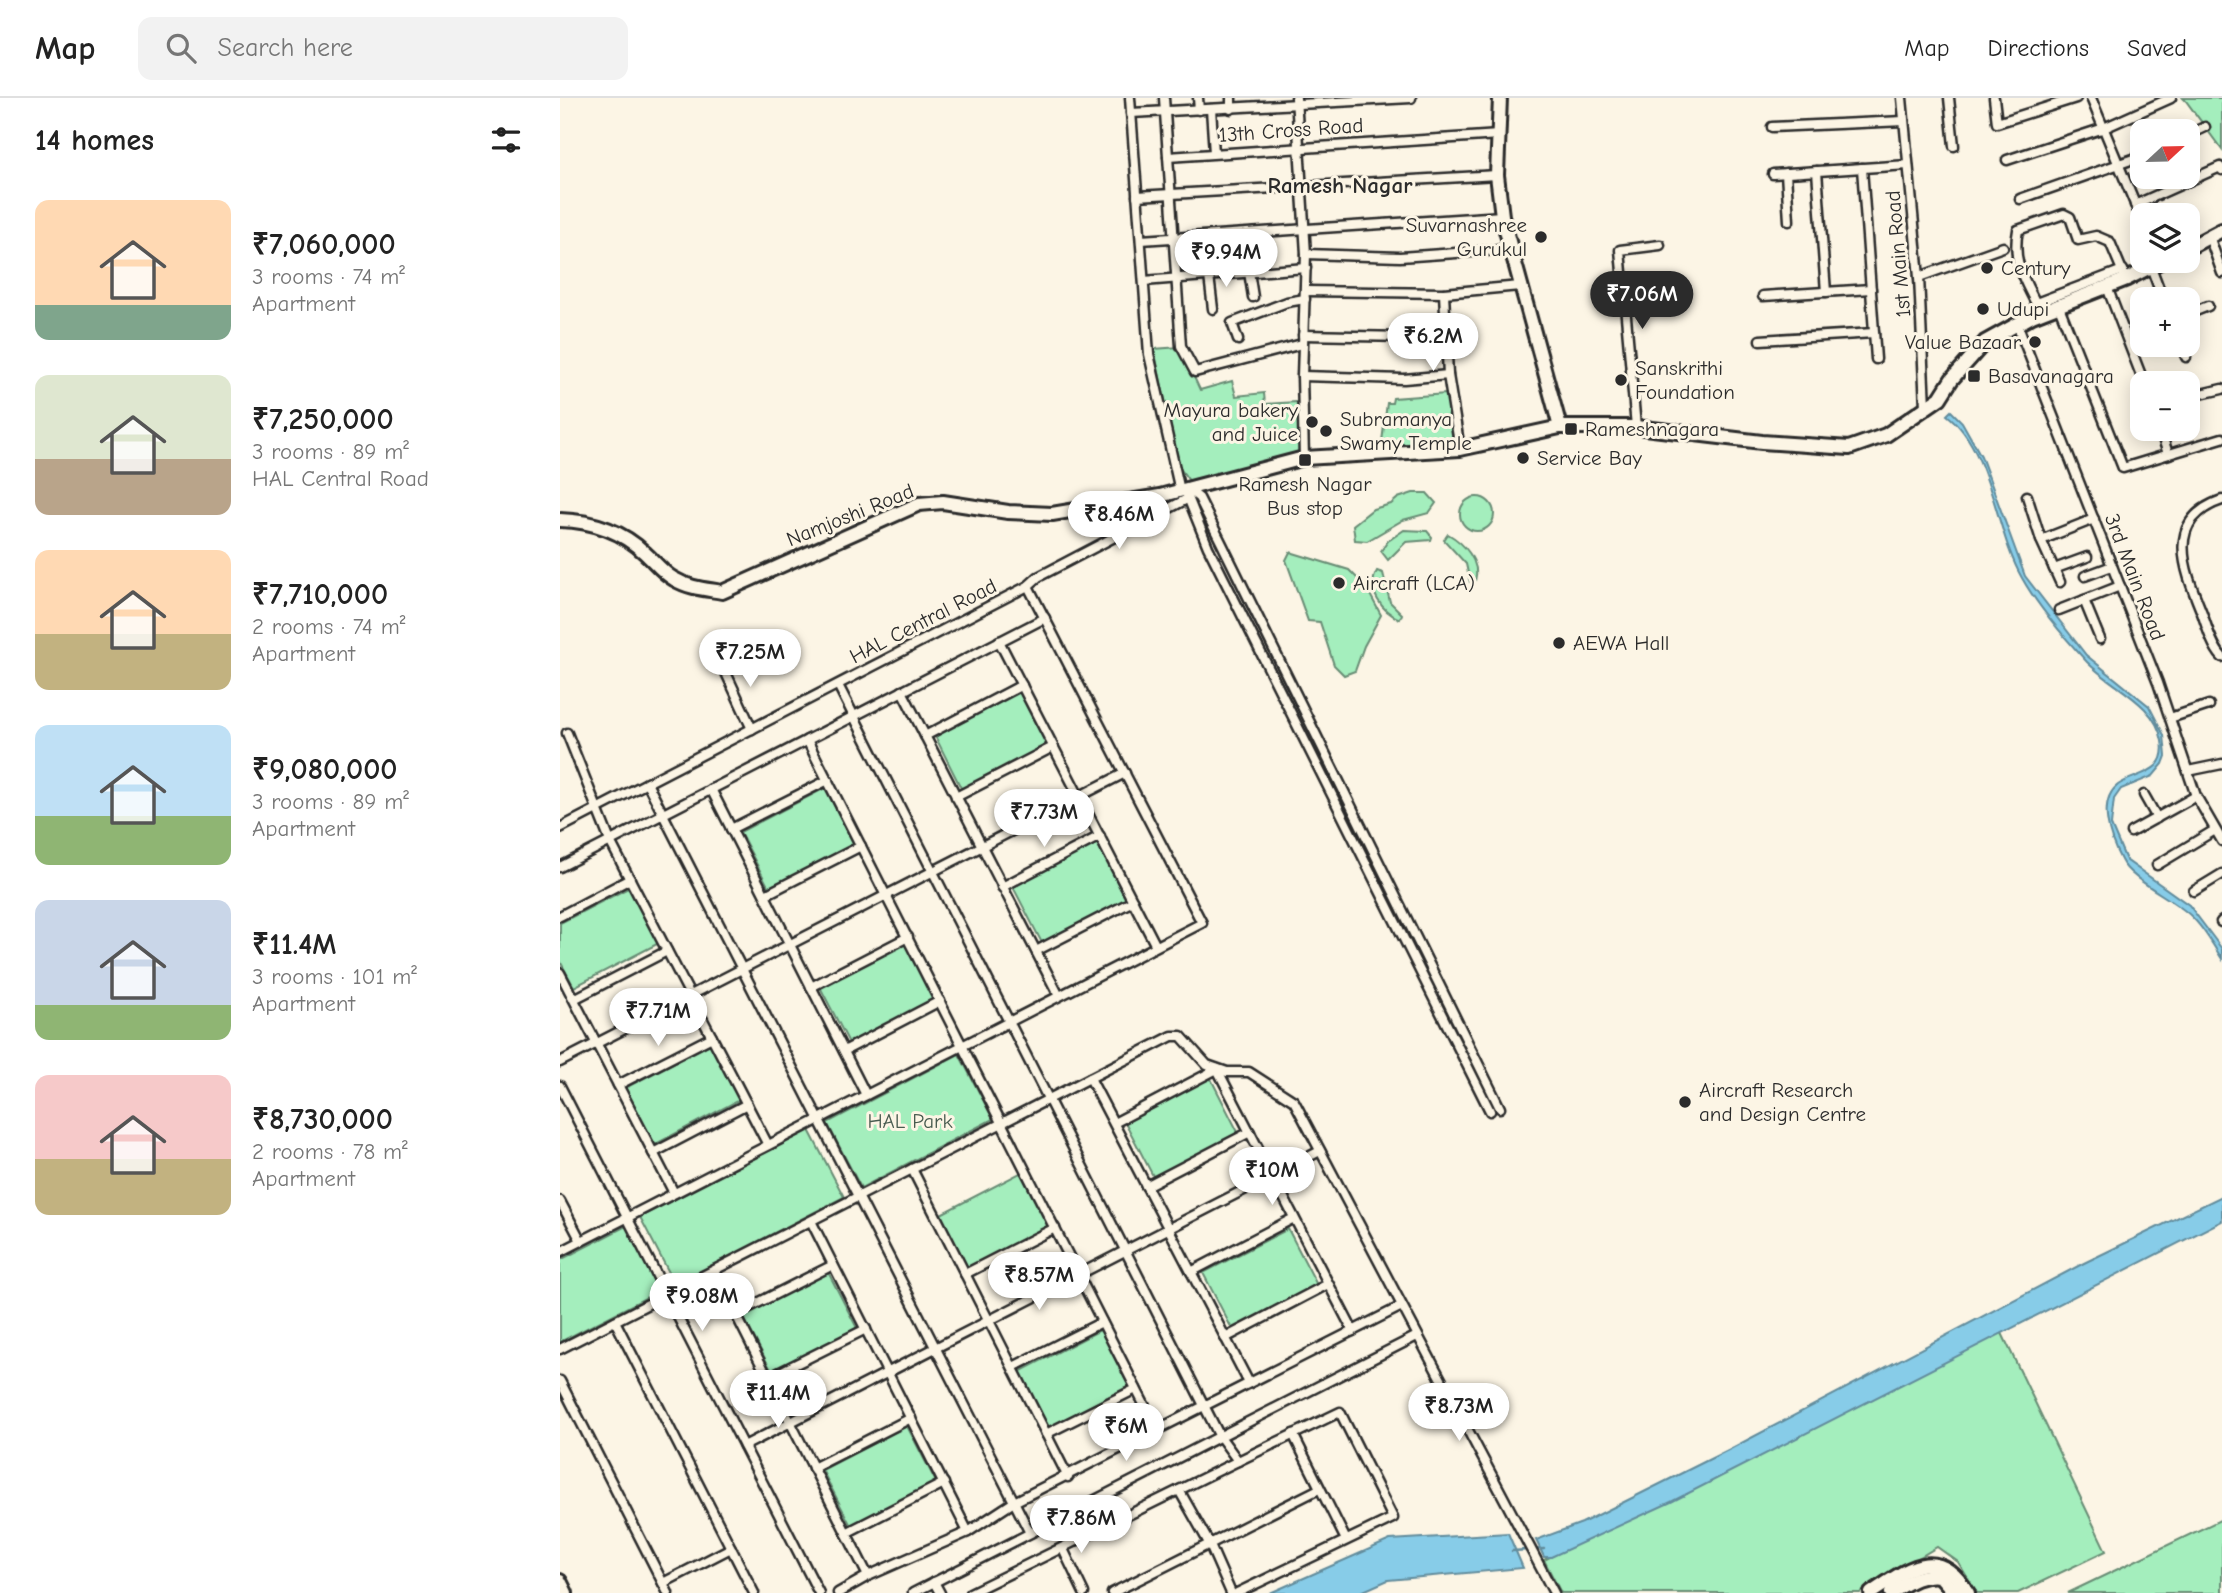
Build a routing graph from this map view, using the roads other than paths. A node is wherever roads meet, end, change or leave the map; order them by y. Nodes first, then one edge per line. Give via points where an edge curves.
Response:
1 (1130, 98) edge
2 (1164, 98) edge
3 (1198, 98) edge
4 (1231, 98) edge
5 (1411, 98) edge
6 (1500, 98) edge
7 (1902, 98) edge
8 (1949, 98) edge
9 (1994, 98) edge
10 (2076, 98) edge
11 (2091, 98) edge
12 (2171, 98) edge
13 (1328, 101) edge
14 (1296, 102) edge
15 (1262, 103) edge
16 (1231, 108) junction
17 (1211, 109) junction
18 (1199, 110) junction
19 (1165, 111) junction
20 (1131, 113) junction
21 (1904, 121) junction
22 (1772, 127) dead end
23 (2205, 127) dead end
24 (2105, 128) junction
25 (2200, 129) edge
26 (1499, 135) junction
27 (1954, 146) dead end
28 (1299, 147) junction
29 (1214, 153) junction
30 (1168, 157) junction
31 (2007, 160) dead end
32 (2130, 161) edge
33 (1908, 165) junction
34 (2120, 166) junction
35 (1862, 168) junction
36 (2222, 170) edge
37 (1817, 171) junction
38 (1786, 173) junction
39 (1773, 174) dead end
40 (1497, 175) junction
41 (1303, 188) junction
42 (1171, 193) junction
43 (1138, 196) junction
44 (2020, 199) dead end
45 (2134, 203) edge
46 (2139, 203) edge
47 (1502, 216) junction
48 (1789, 221) dead end
49 (1305, 228) junction
50 (2222, 230) edge
51 (2209, 236) junction
52 (1174, 238) junction
53 (1141, 240) junction
54 (2200, 241) edge
55 (1661, 245) dead end
56 (2003, 247) dead end
57 (1512, 249) junction
58 (1306, 254) junction
59 (1306, 268) junction
60 (1249, 272) junction
61 (2130, 273) edge
62 (2222, 273) edge
63 (2124, 275) junction
64 (1209, 276) junction
65 (1919, 277) junction
66 (1176, 278) junction
67 (1144, 281) junction
68 (1520, 286) junction
69 (2107, 287) junction
70 (1871, 289) junction
71 (1826, 292) junction
72 (1444, 293) junction
73 (1306, 295) junction
74 (1763, 296) dead end
75 (1253, 297) dead end
76 (2058, 304) junction
77 (2208, 306) dead end
78 (2038, 308) junction
79 (1213, 309) dead end
80 (2200, 309) edge
81 (2018, 324) junction
82 (1874, 333) junction
83 (1446, 334) junction
84 (1303, 339) junction
85 (1238, 340) dead end
86 (1760, 340) dead end
87 (1876, 359) dead end
88 (2139, 371) edge
89 (1448, 375) junction
90 (1302, 376) junction
91 (2222, 389) edge
92 (2200, 394) edge
93 (1925, 407) junction
94 (1560, 427) junction
95 (1636, 427) junction
96 (2222, 438) edge
97 (2164, 441) edge
98 (1460, 449) junction
99 (2168, 454) junction
100 (1304, 458) junction
101 (1185, 493) junction
102 (2027, 496) dead end
103 (2222, 500) edge
104 (2094, 519) junction
105 (560, 520) edge
106 (2041, 540) junction
107 (2087, 557) dead end
108 (2112, 566) junction
109 (2054, 569) junction
110 (2085, 576) dead end
111 (2060, 582) dead end
112 (1028, 586) junction
113 (2120, 586) junction
114 (2084, 600) junction
115 (2059, 610) dead end
116 (1045, 618) junction
117 (2100, 639) dead end
118 (999, 641) junction
119 (2222, 657) edge
120 (721, 662) dead end
121 (838, 685) junction
122 (1022, 685) junction
123 (902, 691) junction
124 (2209, 705) dead end
125 (852, 717) junction
126 (2170, 718) junction
127 (752, 729) junction
128 (567, 733) dead end
129 (925, 736) junction
130 (807, 740) junction
131 (1054, 747) junction
132 (2222, 764) edge
133 (2188, 771) junction
134 (1125, 773) junction
135 (828, 780) junction
136 (647, 783) junction
137 (711, 789) junction
138 (2144, 795) dead end
139 (1079, 796) junction
140 (2196, 796) junction
141 (956, 797) junction
142 (596, 809) junction
143 (662, 814) junction
144 (2157, 818) junction
145 (560, 828) edge
146 (731, 829) junction
147 (2215, 830) junction
148 (2131, 832) dead end
149 (1100, 836) junction
150 (610, 841) junction
151 (2222, 841) edge
152 (861, 846) junction
153 (981, 846) junction
154 (2157, 865) dead end
155 (560, 867) edge
156 (931, 872) junction
157 (2222, 874) edge
158 (630, 879) junction
159 (1002, 887) junction
160 (2194, 891) dead end
161 (765, 895) junction
162 (886, 895) junction
163 (1133, 901) junction
164 (560, 916) edge
165 (908, 937) junction
166 (790, 945) junction
167 (1156, 946) junction
168 (667, 951) junction
169 (1036, 951) junction
170 (741, 970) junction
171 (560, 973) edge
172 (811, 986) junction
173 (690, 996) junction
174 (1059, 996) junction
175 (574, 999) junction
176 (940, 1002) junction
177 (1008, 1022) junction
178 (712, 1037) junction
179 (597, 1044) junction
180 (963, 1045) junction
181 (844, 1051) junction
182 (560, 1062) edge
183 (1217, 1069) junction
184 (1090, 1078) junction
185 (618, 1085) junction
186 (560, 1086) edge
187 (866, 1095) junction
188 (1048, 1100) junction
189 (747, 1104) junction
190 (1500, 1108) dead end
191 (1490, 1111) dead end
192 (818, 1120) junction
193 (1002, 1123) junction
194 (1114, 1123) junction
195 (1250, 1132) junction
196 (768, 1145) junction
197 (1320, 1151) junction
198 (653, 1153) junction
199 (912, 1169) junction
200 (1272, 1176) junction
201 (1146, 1186) junction
202 (674, 1193) junction
203 (858, 1197) junction
204 (560, 1201) edge
205 (627, 1217) junction
206 (1294, 1218) junction
207 (811, 1221) junction
208 (1055, 1228) junction
209 (1169, 1229) junction
210 (580, 1241) junction
211 (1125, 1251) junction
212 (560, 1252) edge
213 (834, 1265) junction
214 (713, 1271) junction
215 (1191, 1272) junction
216 (965, 1274) junction
217 (1079, 1275) junction
218 (1328, 1284) junction
219 (667, 1295) junction
220 (1401, 1307) junction
221 (736, 1314) junction
222 (615, 1321) junction
223 (989, 1321) junction
224 (1102, 1322) junction
225 (866, 1329) junction
226 (1353, 1331) junction
227 (1417, 1336) junction
228 (1225, 1338) junction
229 (560, 1349) edge
230 (935, 1349) junction
231 (1013, 1367) junction
232 (888, 1373) junction
233 (768, 1378) junction
234 (560, 1381) edge
235 (1249, 1383) junction
236 (1136, 1389) junction
237 (1204, 1406) junction
238 (911, 1418) junction
239 (790, 1423) junction
240 (1157, 1430) junction
241 (1046, 1434) junction
242 (1293, 1434) junction
243 (1219, 1436) junction
244 (744, 1446) junction
245 (1238, 1461) junction
246 (813, 1468) junction
247 (1068, 1477) junction
248 (944, 1483) junction
249 (1319, 1489) junction
250 (1179, 1490) junction
251 (1014, 1502) junction
252 (968, 1532) junction
253 (846, 1533) junction
254 (1030, 1533) junction
255 (1346, 1540) junction
256 (1209, 1544) junction
257 (731, 1548) junction
258 (1063, 1549) junction
259 (868, 1576) junction
260 (560, 1581) edge
261 (934, 1582) junction
262 (663, 1583) junction
263 (566, 1593) edge
264 (668, 1593) edge
265 (754, 1593) edge
266 (819, 1593) edge
267 (838, 1593) edge
268 (913, 1593) edge
269 (940, 1593) edge
270 (970, 1593) edge
271 (1084, 1593) edge
272 (1112, 1593) edge
273 (1231, 1593) edge
274 (1237, 1593) edge
275 (1553, 1593) edge
276 (1871, 1593) edge
277 (1891, 1593) edge
278 (1955, 1593) edge
279 (1968, 1593) edge

1 - 20 street
2 - 19 street
3 - 18 street
4 - 16 street
5 - 13 street
6 - 26 main road
7 - 21 street, 1st Main Road
8 - 27 street
9 - 10 street via 1997,123
11 - 24 street
12 - 24 street
13 - 14 street
14 - 15 street
14 - 28 street
15 - 16 street
16 - 17 street
17 - 18 street
17 - 29 street
18 - 19 street
19 - 20 street
19 - 30 street
20 - 43 street
21 - 22 street
21 - 33 street, 1st Main Road
23 - 25 street
24 - 31 street
24 - 34 street
26 - 28 street, 13th Cross Road
26 - 40 main road
28 - 29 street, 13th Cross Road
28 - 41 street
29 - 30 street, 13th Cross Road
30 - 42 street
32 - 34 street
33 - 35 street
33 - 65 street, 1st Main Road
34 - 44 street
34 - 45 street
35 - 37 street
35 - 70 street
36 - 46 street via 2220,167
37 - 38 street
37 - 71 street
38 - 39 street
38 - 48 street
40 - 41 street
40 - 47 main road
41 - 42 street
41 - 49 street
42 - 43 street
42 - 52 street
43 - 53 street
47 - 49 street
47 - 57 main road
49 - 52 street
49 - 58 street
50 - 51 main road
51 - 54 main road
51 - 62 street
52 - 53 street
52 - 66 street
53 - 67 street
55 - 95 street via 1620,250
56 - 65 street
57 - 58 street via 1400,257
57 - 68 main road
58 - 59 street
59 - 60 street
59 - 73 street
60 - 64 street
60 - 75 street
61 - 63 main road, Namjoshi Road
63 - 69 main road, Namjoshi Road
63 - 78 street
63 - 78 street via 2110,242 2096,236 2078,240 2070,217 2064,214 2018,230 2014,250 2029,296
64 - 66 street
64 - 79 street
65 - 93 street, 1st Main Road
66 - 67 street
66 - 84 street via 1181,346 1195,372
67 - 101 street via 1152,374
68 - 72 street
68 - 94 main road
69 - 76 main road, Namjoshi Road
69 - 88 street
70 - 71 street
70 - 82 street
71 - 74 street
72 - 73 street
72 - 83 street
73 - 84 street
73 - 85 street via 1233,323
76 - 78 main road, Namjoshi Road
76 - 99 street via 2123,468
77 - 80 street
78 - 81 main road, Namjoshi Road
81 - 93 main road, Namjoshi Road via 1985,342 1940,398
81 - 104 street, 3rd Main Road
82 - 86 street
82 - 87 street
83 - 84 street
83 - 89 street
84 - 90 street
89 - 90 street via 1404,379
89 - 98 street
90 - 100 street
91 - 92 street
93 - 95 main road, Namjoshi Road via 1886,435 1849,449
94 - 95 main road, Namjoshi Road
94 - 98 main road, Namjoshi Road
96 - 99 street
97 - 99 street
98 - 100 main road, Namjoshi Road
100 - 101 main road, Namjoshi Road
101 - 105 main road, Namjoshi Road via 1052,514 943,502 919,504 722,592 672,579 642,550 609,529 582,520
101 - 112 street, HAL Central Road
101 - 190 street via 1199,498
101 - 191 street
102 - 106 street
103 - 119 street via 2195,517 2185,530 2182,546 2201,610
104 - 106 street
104 - 108 street, 3rd Main Road
106 - 109 street
107 - 109 street
108 - 110 street
108 - 113 street, 3rd Main Road
109 - 111 street
112 - 116 street
112 - 121 street, HAL Central Road
113 - 114 street
113 - 126 street, 3rd Main Road
114 - 115 street
114 - 117 street
116 - 118 street
116 - 134 street
118 - 122 street
118 - 123 street
120 - 127 street
121 - 125 street
121 - 127 street, HAL Central Road
122 - 129 street
122 - 131 street
123 - 125 street
123 - 129 street
124 - 126 street
125 - 130 street
125 - 156 street
126 - 133 street, 3rd Main Road
127 - 136 street, HAL Central Road
128 - 142 street
129 - 141 street
130 - 135 street
130 - 137 street
131 - 139 street
131 - 141 street
132 - 133 street
133 - 140 street, 3rd Main Road
134 - 139 street
134 - 167 street via 1202,923
135 - 146 street
135 - 152 street
136 - 142 street, HAL Central Road
136 - 143 street
137 - 143 street
137 - 146 street
138 - 144 street
139 - 149 street
139 - 153 street
140 - 144 street
140 - 147 street, 3rd Main Road
141 - 153 street
142 - 145 street, HAL Central Road
142 - 150 street
143 - 150 street
143 - 170 street
144 - 148 street
146 - 161 street
147 - 151 street, 3rd Main Road
147 - 154 street
149 - 159 street
149 - 163 street
150 - 155 street
150 - 158 street
152 - 161 street
152 - 162 street
153 - 156 street
153 - 159 street
156 - 162 street
156 - 177 street
157 - 160 street
158 - 164 street
158 - 168 street
159 - 169 street
161 - 166 street
162 - 165 street
162 - 166 street
163 - 167 street
163 - 169 street
165 - 172 street
165 - 176 street
166 - 170 street
166 - 172 street
167 - 174 street
168 - 173 street
168 - 175 street
169 - 174 street
170 - 173 street
170 - 192 street
171 - 175 street
172 - 181 street
173 - 178 street
173 - 179 street
174 - 177 street
175 - 179 street
176 - 180 street
176 - 181 street
177 - 180 street
177 - 188 street
178 - 185 street
178 - 189 street
179 - 182 street
179 - 185 street
180 - 187 street
180 - 193 street
181 - 187 street
183 - 184 street via 1207,1065 1181,1036 1172,1036
183 - 194 street
183 - 195 street
183 - 197 street via 1250,1072 1294,1101
184 - 188 street
184 - 194 street
185 - 198 street
186 - 205 street
187 - 192 street
188 - 193 street
188 - 211 street
189 - 196 street
189 - 198 street
192 - 196 street
192 - 203 street
193 - 199 street
193 - 208 street
194 - 201 street
195 - 200 street
195 - 201 street
196 - 202 street
197 - 200 street
197 - 220 street
198 - 202 street
199 - 203 street
199 - 216 street
200 - 206 street
200 - 209 street
201 - 209 street
202 - 205 street
203 - 207 street
203 - 230 street
204 - 210 street
205 - 210 street
205 - 219 street
206 - 215 street
206 - 218 street
207 - 213 street
207 - 214 street
208 - 216 street
208 - 217 street
209 - 211 street
209 - 215 street
210 - 212 street
211 - 217 street
211 - 237 street
213 - 221 street
213 - 225 street
214 - 219 street
214 - 221 street
215 - 228 street
216 - 223 street
217 - 223 street
217 - 224 street
218 - 226 street
218 - 228 street
219 - 222 street
219 - 244 street
220 - 226 street
220 - 227 street
221 - 233 street
222 - 229 street
222 - 257 street
223 - 230 street
223 - 231 street
224 - 231 street
224 - 236 street
225 - 232 street
225 - 233 street
226 - 235 street
227 - 243 street
227 - 275 street
228 - 235 street
230 - 232 street
230 - 251 street
231 - 241 street
232 - 238 street
232 - 239 street
233 - 239 street
234 - 262 street
235 - 237 street
236 - 240 street
236 - 241 street
237 - 240 street
237 - 243 street
238 - 246 street
238 - 248 street
239 - 244 street
239 - 246 street
240 - 247 street
241 - 247 street
242 - 245 street
242 - 249 street
242 - 255 street via 1340,1412 1393,1518
243 - 245 street
243 - 254 street
244 - 266 street
245 - 250 street
246 - 253 street
247 - 251 street
248 - 252 street
248 - 253 street
249 - 255 street
249 - 256 street
250 - 256 street
250 - 258 street
251 - 252 street
251 - 254 street
252 - 259 street
253 - 259 street
254 - 261 street
255 - 274 street
256 - 272 street
256 - 273 street
257 - 262 street
257 - 265 street
258 - 270 street
258 - 271 street
259 - 267 street
260 - 263 main road
261 - 268 street
261 - 269 street
262 - 264 street
276 - 279 main road via 1908,1570 1931,1563 1958,1576
277 - 278 main road via 1930,1574 1940,1576

